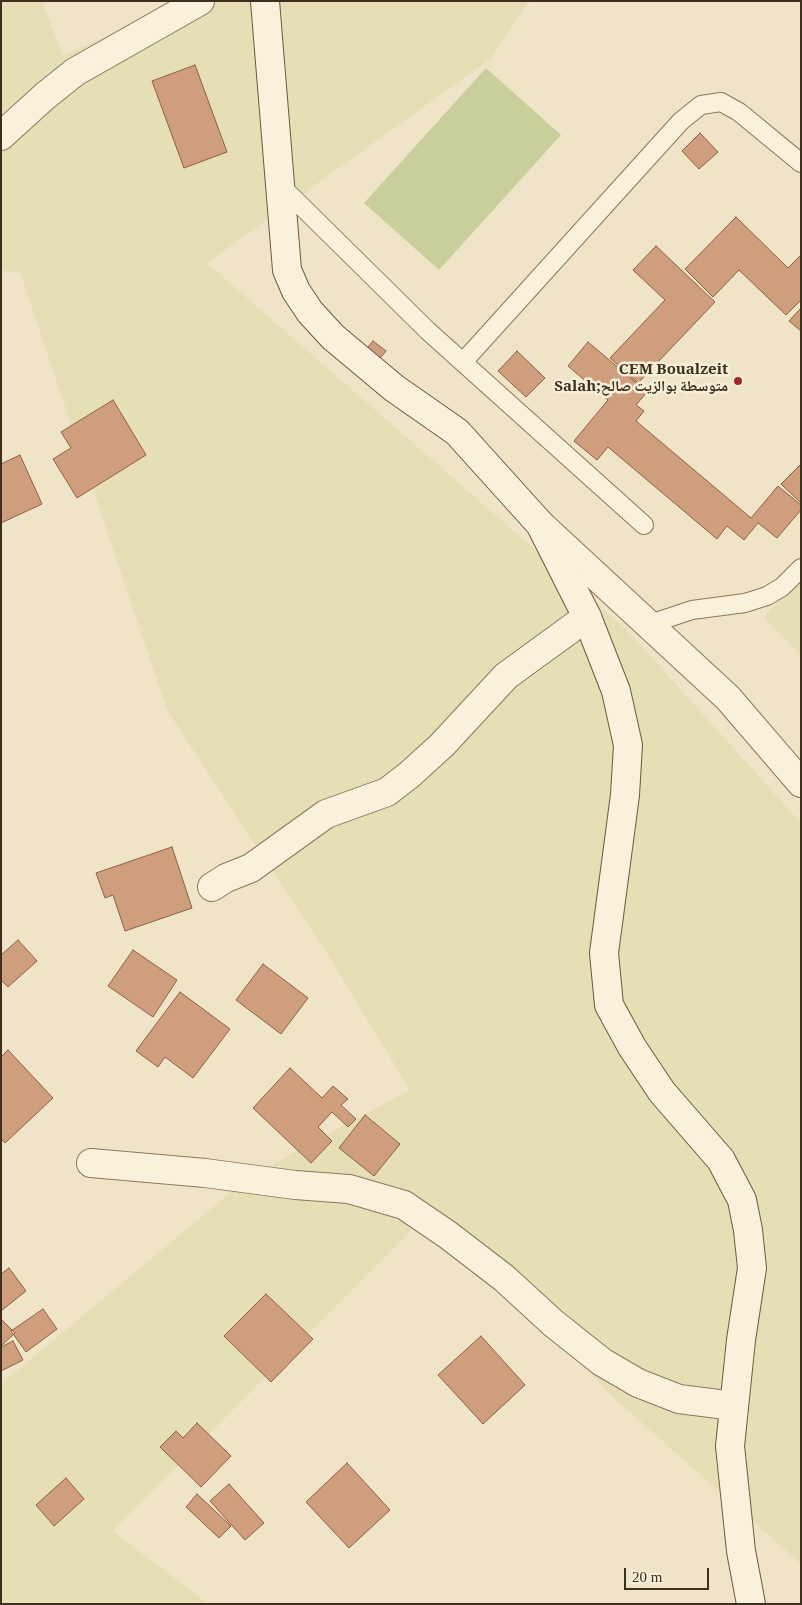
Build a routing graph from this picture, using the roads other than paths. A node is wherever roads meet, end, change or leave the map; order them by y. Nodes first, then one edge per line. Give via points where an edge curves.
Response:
1 (200, 1) edge
2 (265, 1) edge
3 (1, 136) edge
4 (801, 163) edge
5 (280, 185) junction
6 (463, 362) junction
7 (540, 524) junction
8 (644, 525) dead end
9 (801, 568) edge
10 (587, 617) junction
11 (650, 624) junction
12 (801, 782) edge
13 (212, 887) dead end
14 (91, 1163) dead end
15 (734, 1406) junction
16 (751, 1604) edge

1 - 3 street via 76,72
2 - 5 street
4 - 6 lane via 739,112 721,102 701,105 681,121
5 - 6 lane via 428,332
5 - 7 street via 287,270 310,312 333,337 394,388 458,432
6 - 8 lane
7 - 10 street
7 - 11 street
9 - 11 lane via 782,587 767,596 745,603 692,610
10 - 13 street via 506,676 442,744 387,792 326,814 251,868
10 - 15 street via 616,691 628,745 625,795 604,953 609,1005 662,1092 721,1160 742,1200 752,1268
11 - 12 street via 728,698
14 - 15 street via 349,1189 404,1205 504,1278 602,1362 638,1384 679,1398
15 - 16 street via 730,1446 741,1551

